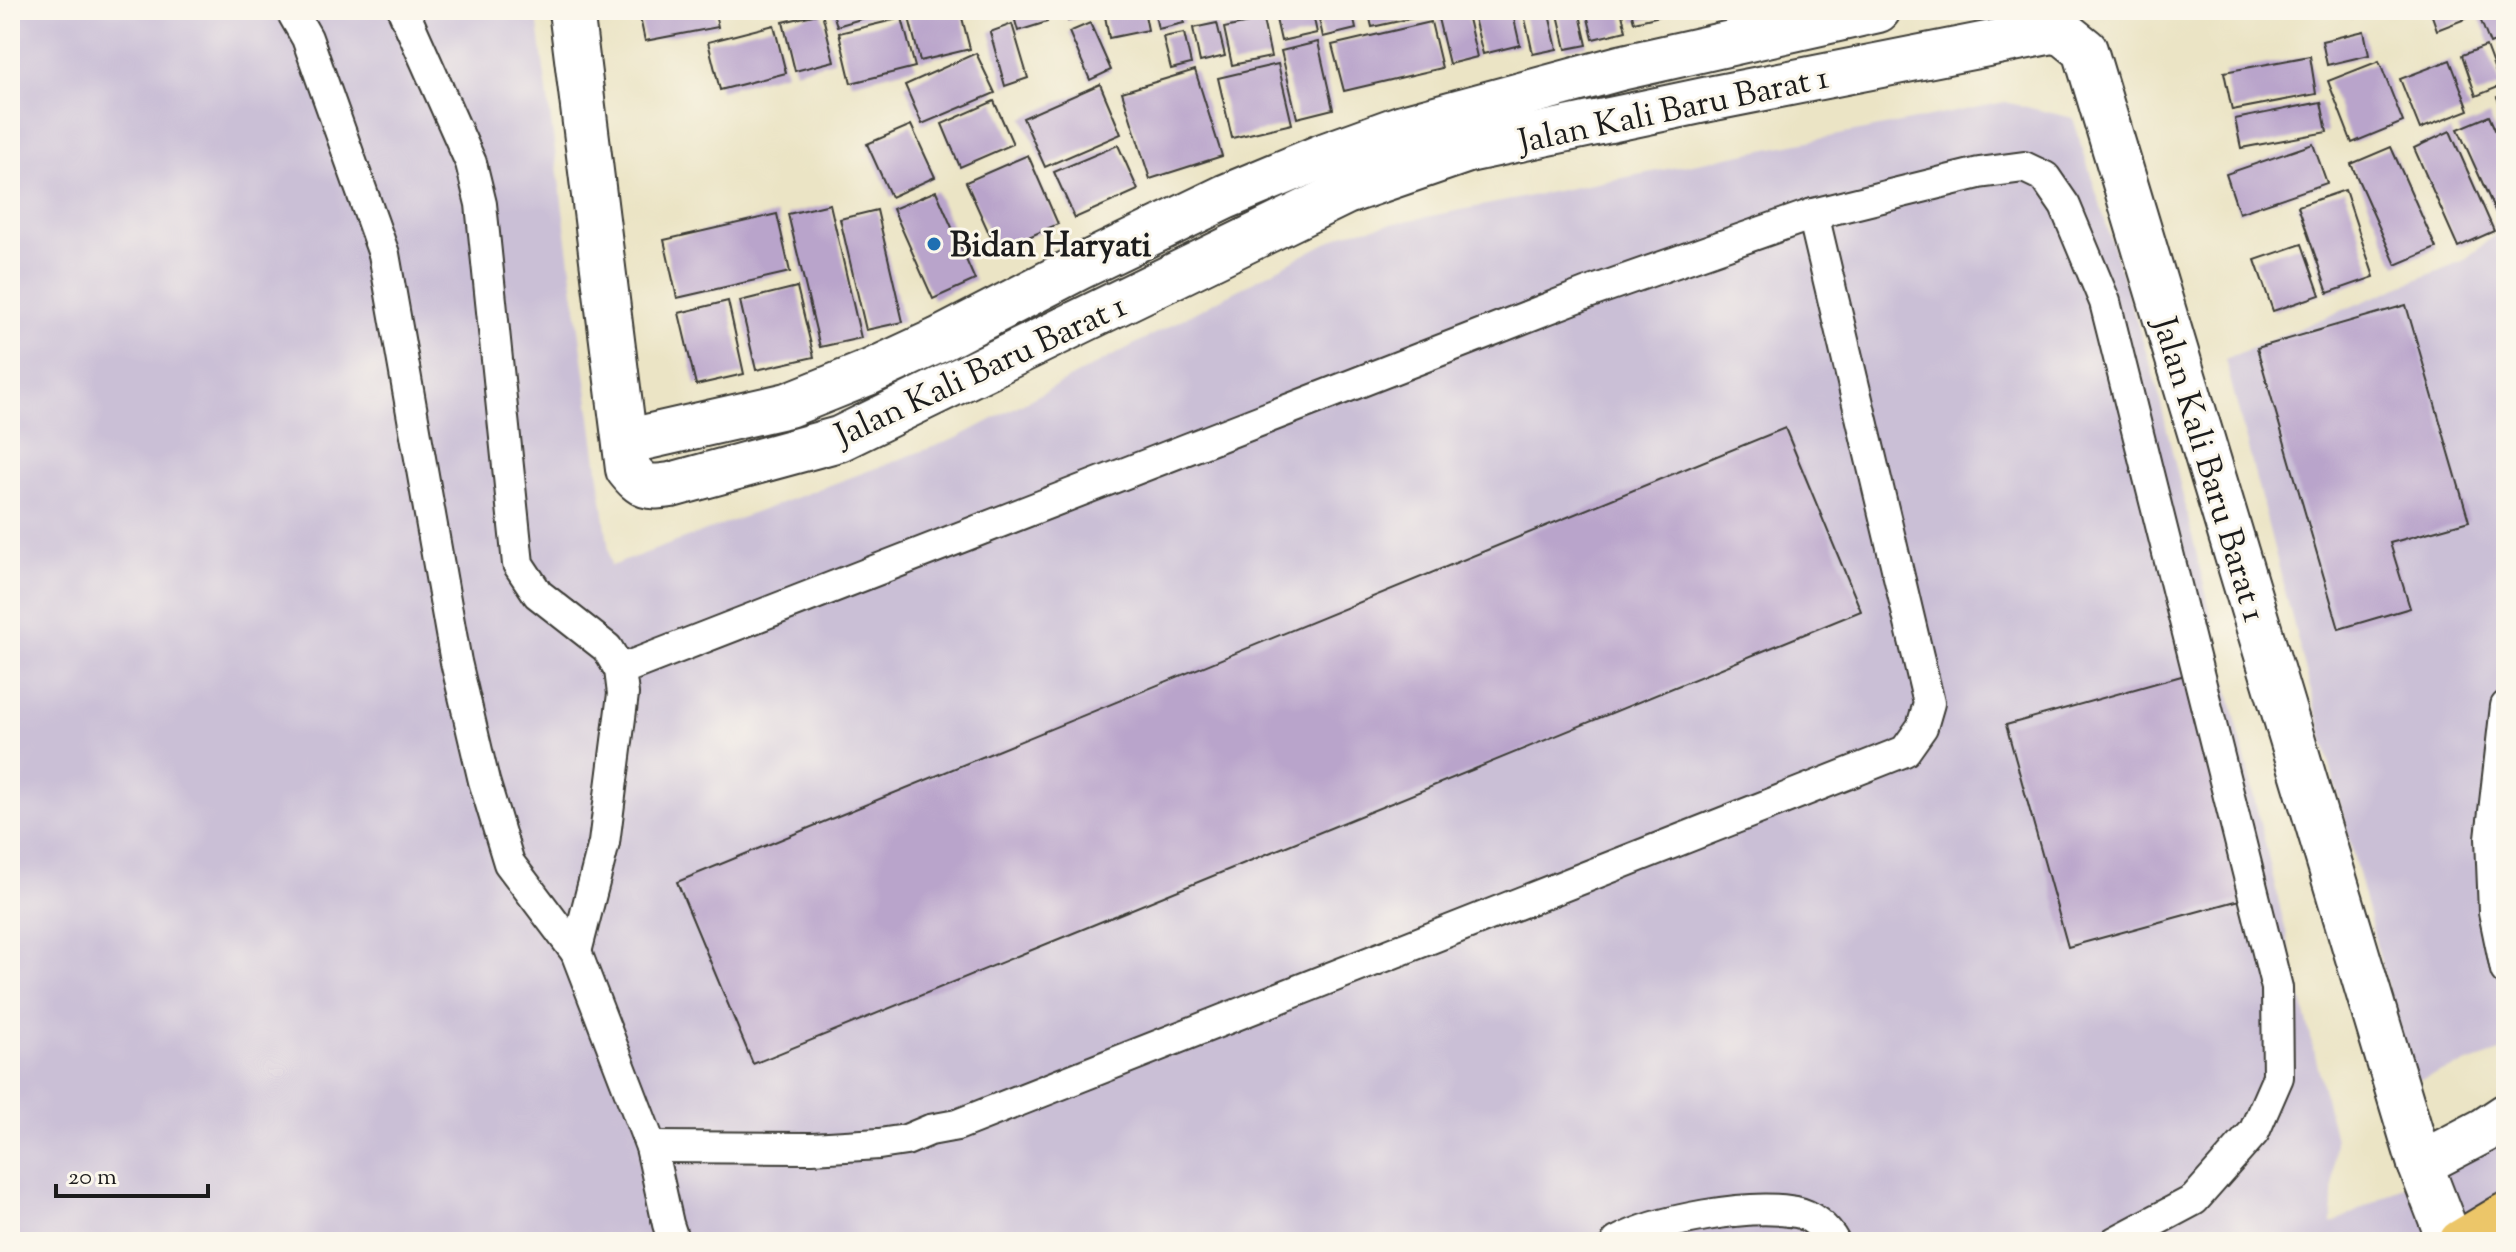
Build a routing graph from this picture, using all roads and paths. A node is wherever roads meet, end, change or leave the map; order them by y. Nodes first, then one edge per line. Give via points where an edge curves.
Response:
1 (291, 10) edge
2 (403, 10) edge
3 (571, 10) edge
4 (1878, 10) edge
5 (2052, 21) edge
6 (1813, 214) junction
7 (625, 442) junction
8 (620, 670) junction
9 (2506, 706) edge
10 (576, 952) junction
11 (2506, 970) edge
12 (2506, 1116) edge
13 (651, 1147) junction
14 (2420, 1164) junction
15 (2506, 1215) edge
16 (674, 1242) edge
17 (1617, 1242) edge
18 (1834, 1242) edge
19 (2115, 1242) edge
20 (2450, 1242) edge
21 (2461, 1242) edge

1 - 10 lane via 307,38 384,254 438,568 484,781 509,863
2 - 8 lane via 471,163 481,204 518,564 538,594 607,648
3 - 7 street, Jalan Kali Baru Barat 1
4 - 7 street via 1620,68 1403,127 1225,197 939,340 788,405
5 - 7 street, Jalan Kali Baru Barat 1 via 1468,150 1346,192 839,439 651,488 628,469
5 - 14 street, Jalan Kali Baru Barat 1 via 2085,50
6 - 8 lane via 1585,294
6 - 13 lane via 1929,703 1922,727 1905,751 957,1125 879,1144
6 - 19 lane via 2024,167 2045,177 2065,206 2105,302 2277,988 2278,1032 2278,1077 2254,1132 2194,1200
8 - 10 lane via 623,694 604,843
9 - 11 lane via 2491,838 2494,912
10 - 13 lane
12 - 14 street
13 - 16 lane
14 - 20 street, Jalan Kali Baru Barat 1
15 - 21 highway
17 - 18 lane via 1635,1232 1704,1216 1763,1210 1799,1212 1828,1231

